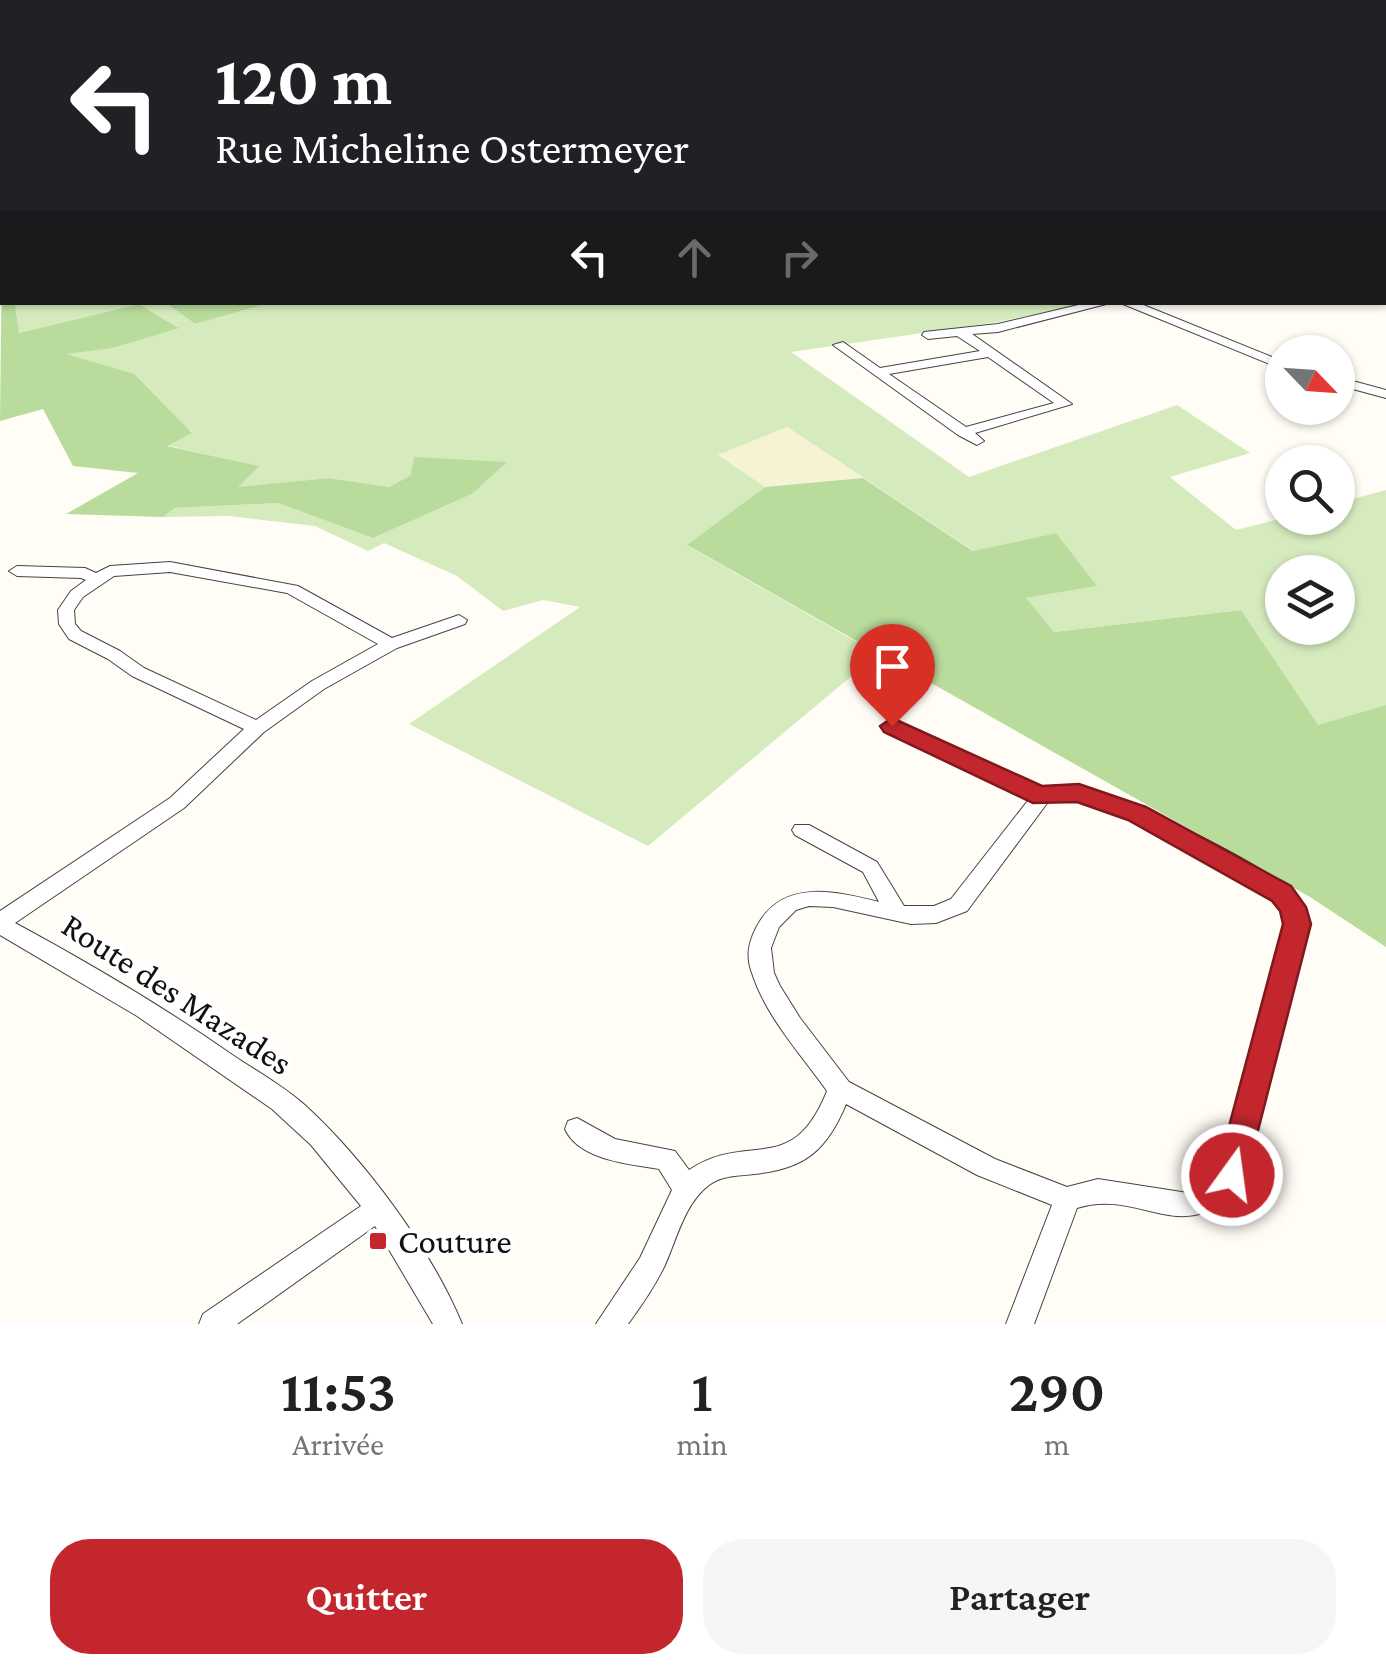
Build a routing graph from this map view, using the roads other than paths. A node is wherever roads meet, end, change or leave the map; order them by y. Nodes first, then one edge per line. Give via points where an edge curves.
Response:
1 (1095, 305) edge
2 (1132, 305) edge
3 (960, 332) junction
4 (928, 335) dead end
5 (840, 345) dead end
6 (991, 354) junction
7 (1265, 357) edge
8 (878, 372) junction
9 (1355, 385) edge
10 (1386, 394) edge
11 (963, 432) junction
12 (977, 441) dead end
13 (18, 571) dead end
14 (95, 579) junction
15 (459, 620) dead end
16 (391, 644) junction
17 (892, 726) dead end
18 (258, 728) junction
19 (1042, 796) junction
20 (802, 830) dead end
21 (898, 915) junction
22 (0, 924) edge
23 (840, 1089) junction
24 (577, 1130) dead end
25 (688, 1190) junction
26 (1067, 1198) junction
27 (378, 1208) junction
28 (213, 1324) edge
29 (448, 1324) edge
30 (610, 1324) edge
31 (1020, 1324) edge

1 - 3 street
2 - 7 street
3 - 4 street
3 - 6 street
5 - 8 street
6 - 8 street
6 - 11 street via 1065,404
8 - 11 street
9 - 10 street
11 - 12 street
13 - 14 street
14 - 16 street via 130,567 170,567 277,585
14 - 18 street via 66,610 74,635
15 - 16 street
16 - 18 street via 318,684
17 - 19 street
18 - 22 street via 177,803
19 - 21 street via 959,905 928,919
19 - 26 street via 1079,793 1137,814 1281,894 1297,924 1232,1175 1221,1192 1210,1202 1184,1206 1098,1191
20 - 21 street via 870,867
21 - 23 street via 807,897 778,912 758,954 766,982
22 - 27 street, Route des Mazades via 152,1011 295,1112
23 - 25 street via 827,1125 808,1147 780,1162 725,1165
23 - 26 street via 986,1166
24 - 25 street via 610,1150 666,1160
25 - 30 street via 650,1268
26 - 31 street
27 - 28 street
27 - 29 street, Route des Mazades

